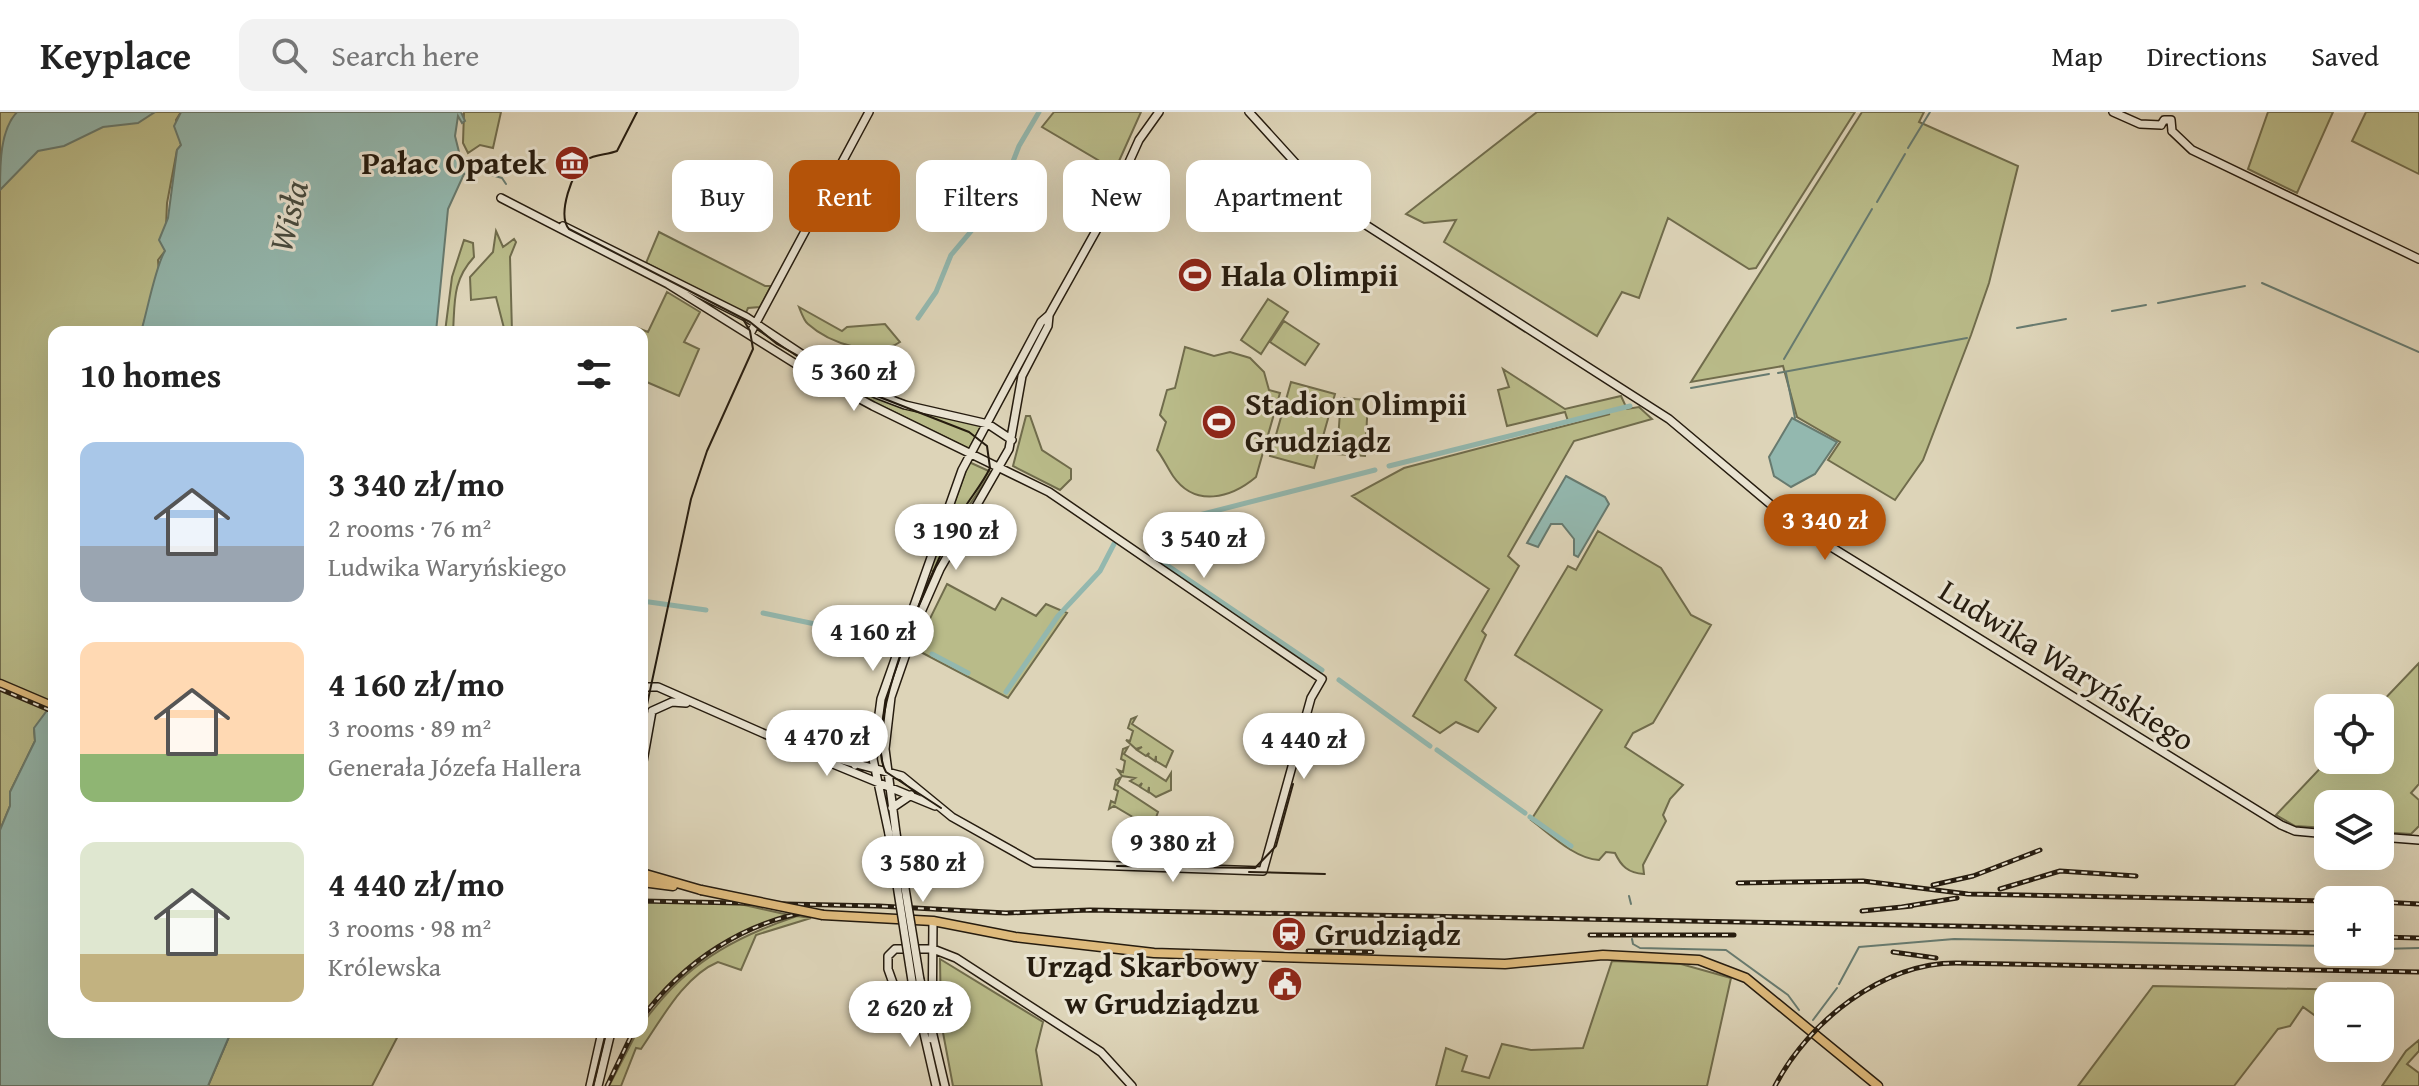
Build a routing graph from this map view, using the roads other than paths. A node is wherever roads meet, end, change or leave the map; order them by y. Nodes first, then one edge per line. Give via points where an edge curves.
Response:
1 (869, 112) edge
2 (1159, 112) edge
3 (1249, 112) edge
4 (2113, 112) edge
5 (501, 198) dead end
6 (556, 224) junction
7 (2419, 259) edge
8 (1049, 315) junction
9 (757, 323) junction
10 (750, 334) junction
11 (988, 424) junction
12 (1012, 440) junction
13 (970, 454) junction
14 (999, 468) junction
15 (0, 684) edge
16 (648, 687) edge
17 (48, 704) edge
18 (700, 707) junction
19 (648, 711) edge
20 (652, 711) junction
21 (648, 733) edge
22 (873, 745) junction
23 (797, 748) junction
24 (855, 765) junction
25 (874, 770) junction
26 (887, 772) junction
27 (876, 780) junction
28 (889, 785) junction
29 (911, 795) junction
30 (892, 808) junction
31 (941, 808) junction
32 (893, 833) junction
33 (2314, 833) edge
34 (2394, 838) edge
35 (2419, 840) edge
36 (648, 875) edge
37 (648, 883) edge
38 (701, 890) junction
39 (933, 921) junction
40 (933, 949) junction
41 (916, 981) junction
42 (919, 1019) junction
43 (601, 1038) edge
44 (610, 1038) edge
45 (932, 1039) junction
46 (590, 1086) edge
47 (598, 1086) edge
48 (936, 1086) edge
49 (945, 1086) edge
50 (1132, 1086) edge
51 (1878, 1086) edge

1 - 9 street
2 - 8 street via 1139,140 1106,213
3 - 33 street, Ludwika Waryńskiego via 1320,190 1355,218 1669,419 1803,530 2281,825
4 - 7 street via 2140,124 2161,125 2192,150
5 - 6 street
6 - 9 street
6 - 10 street
8 - 11 street
8 - 12 street via 1022,376
9 - 10 street
9 - 11 street via 813,361 893,401
10 - 13 street via 819,377
11 - 12 street
11 - 13 street
12 - 14 street
13 - 14 street
13 - 22 street via 881,699
14 - 26 street via 955,540 924,605 887,714
14 - 31 street via 1060,498 1322,679 1307,710 1263,871 1030,862
15 - 17 main road
16 - 18 street
18 - 20 street via 672,702
18 - 23 street
19 - 20 street
20 - 21 street
22 - 24 street
22 - 25 street
23 - 24 street
23 - 27 street
24 - 25 street
25 - 26 street
25 - 27 street
26 - 28 street
26 - 31 street via 907,779
27 - 28 street
27 - 32 street
28 - 29 street
28 - 30 street
29 - 30 street
29 - 31 street
30 - 32 street
32 - 41 street, bridge
34 - 35 street
36 - 38 main road
37 - 38 main road
38 - 39 main road, bridge via 801,913
39 - 40 street
39 - 51 main road via 1015,937 1154,953 1505,964 1603,955 1699,960 1746,978
40 - 42 street via 895,949 886,960 904,1014
40 - 45 street
40 - 50 street via 956,958 1101,1052
41 - 42 street
41 - 45 street
42 - 48 street
43 - 46 street
44 - 47 street
45 - 49 street

